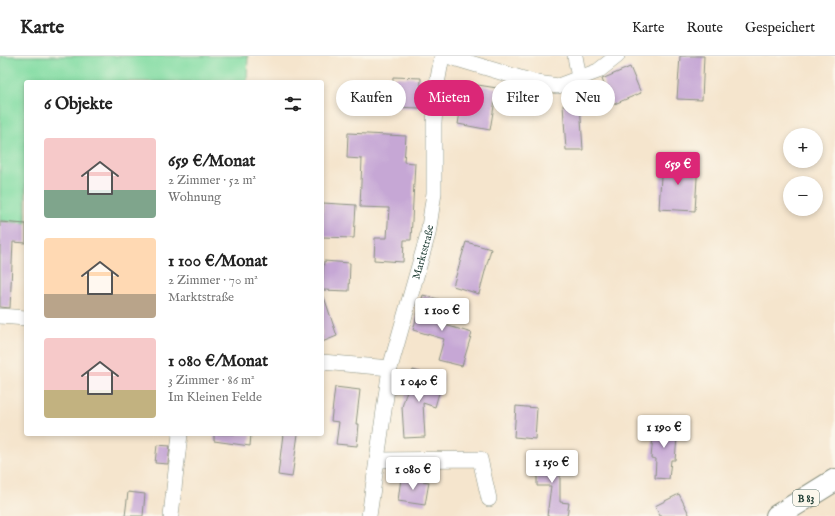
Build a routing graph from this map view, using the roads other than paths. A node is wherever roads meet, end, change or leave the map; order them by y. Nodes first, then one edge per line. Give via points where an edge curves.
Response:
1 (442, 56) edge
2 (447, 56) edge
3 (575, 56) edge
4 (617, 56) edge
5 (579, 78) junction
6 (0, 316) edge
7 (24, 318) edge
8 (324, 362) edge
9 (390, 368) junction
10 (180, 436) edge
11 (377, 460) junction
12 (835, 480) edge
13 (489, 499) dead end
14 (171, 516) edge
15 (368, 516) edge
16 (777, 516) edge

1 - 9 street, Marktstraße via 437,84 434,193 428,234
2 - 5 street via 537,83 558,86
3 - 5 street
4 - 5 street via 598,71
6 - 7 street
8 - 9 street
9 - 11 street, Marktstraße
10 - 14 street
11 - 13 street via 480,459
11 - 15 street, Marktstraße
12 - 16 main road, B 83

